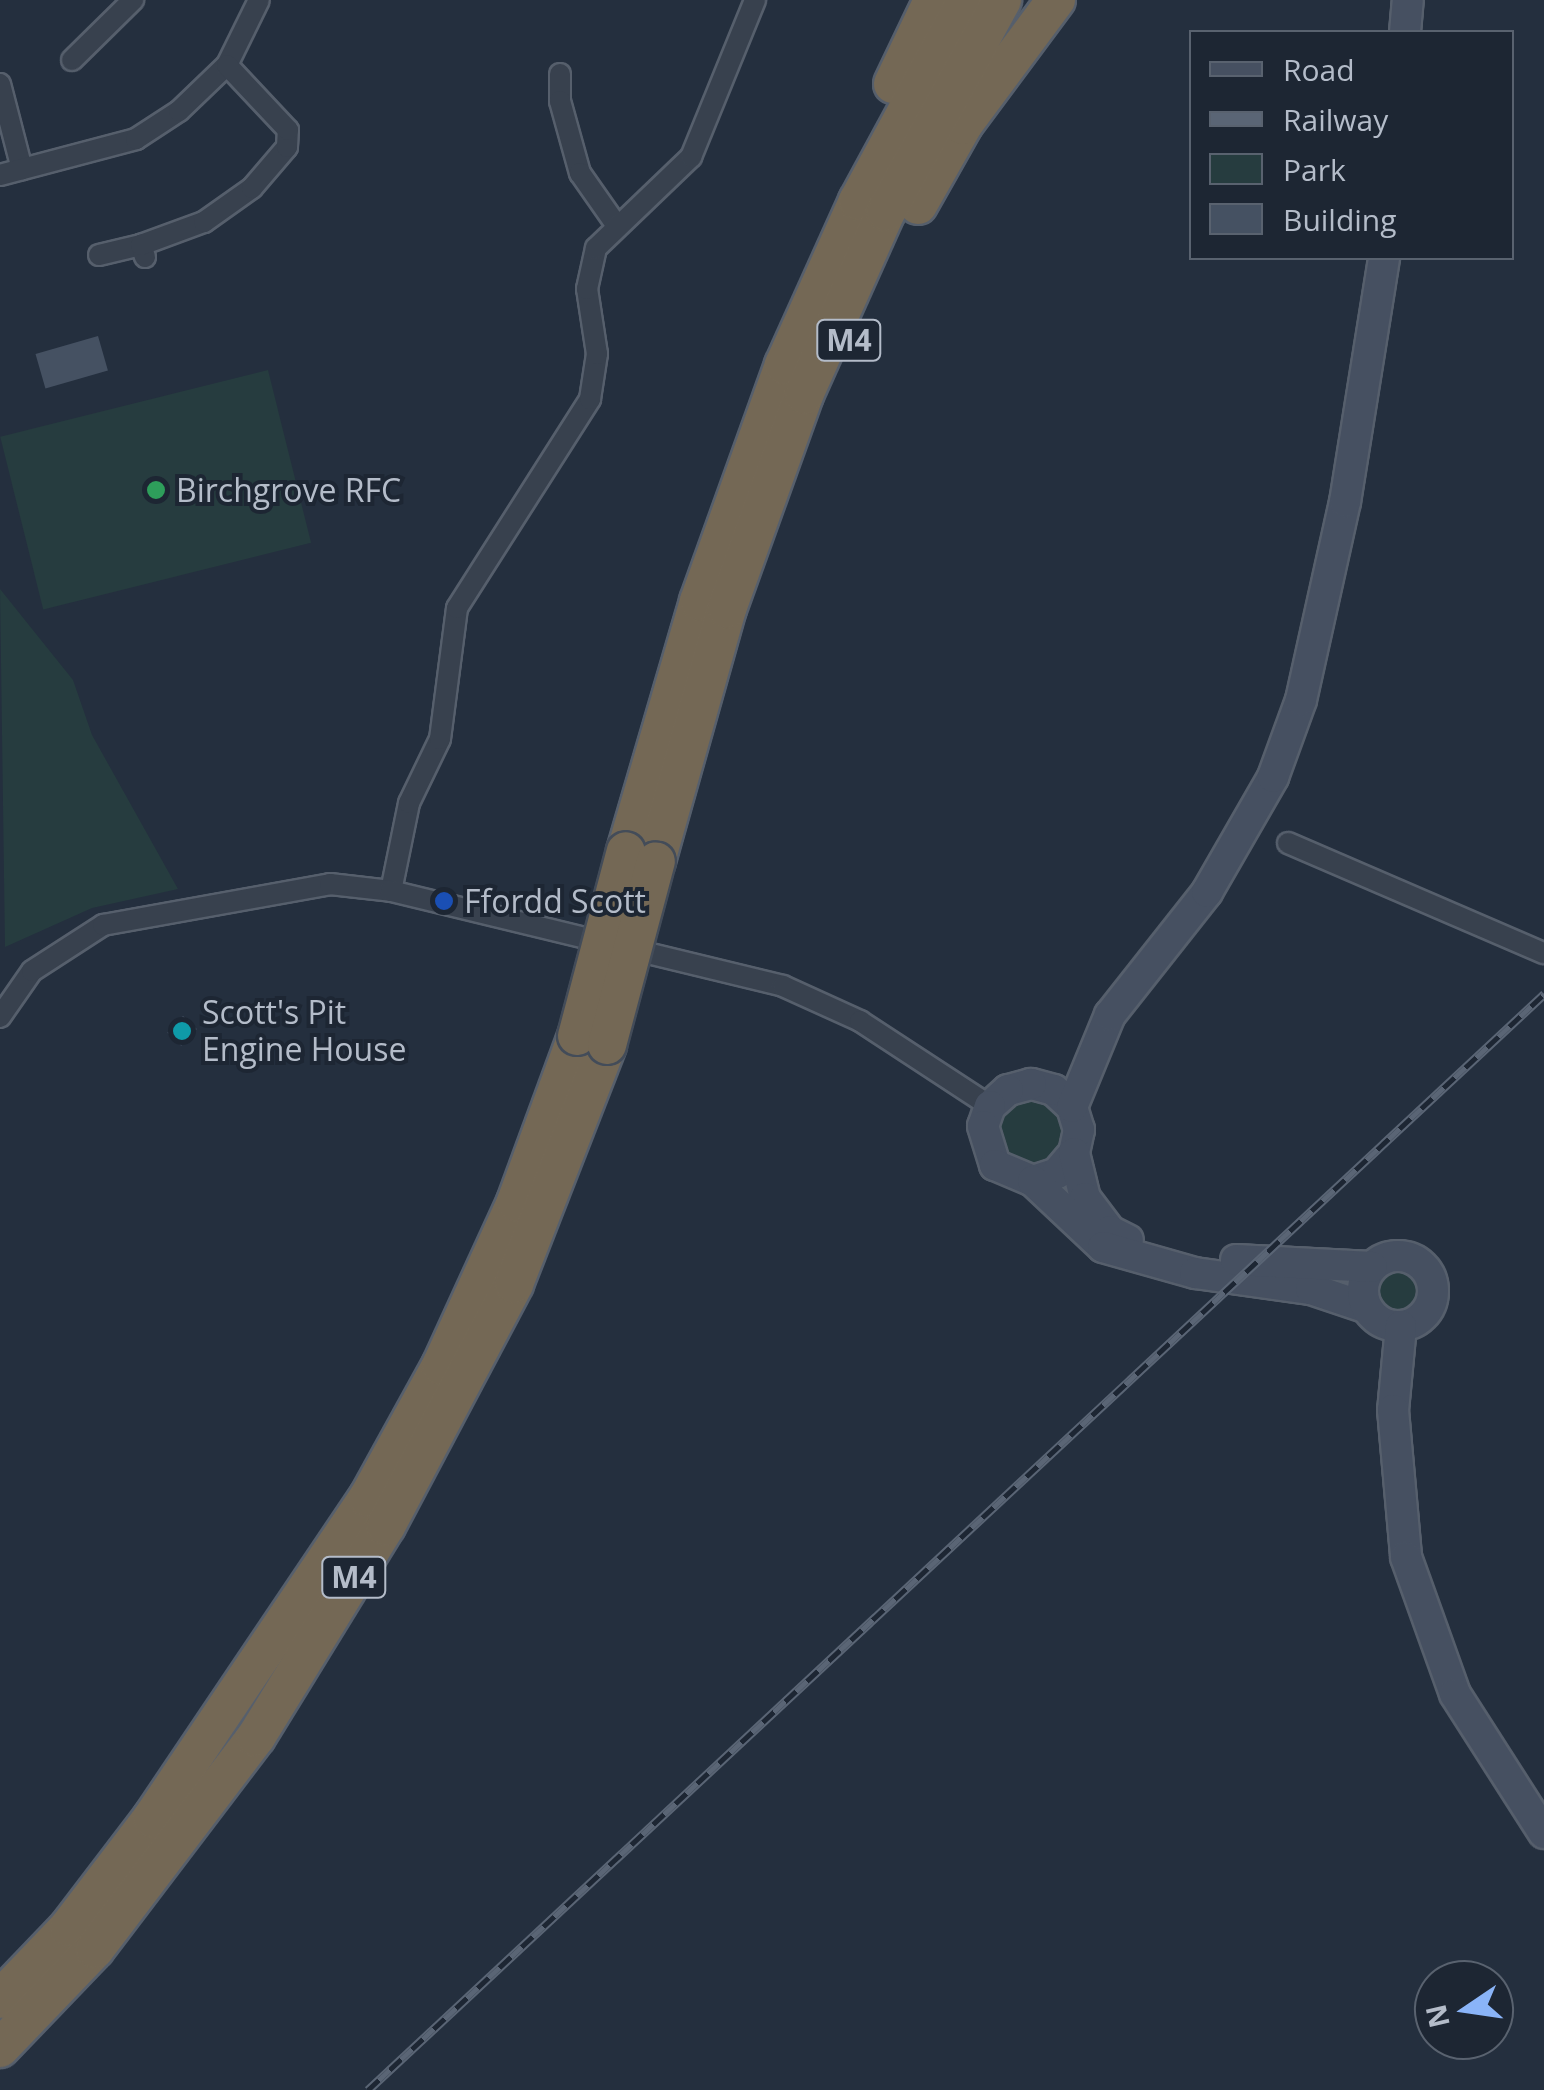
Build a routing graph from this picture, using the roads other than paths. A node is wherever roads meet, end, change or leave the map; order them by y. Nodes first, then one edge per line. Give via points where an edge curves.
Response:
1 (133, 0) edge
2 (259, 0) edge
3 (755, 0) edge
4 (933, 0) edge
5 (967, 0) edge
6 (1002, 0) edge
7 (1056, 0) edge
8 (1408, 0) edge
9 (1405, 30) edge
10 (72, 60) dead end
11 (227, 65) junction
12 (560, 74) dead end
13 (0, 84) edge
14 (22, 169) junction
15 (0, 174) edge
16 (615, 223) junction
17 (99, 255) dead end
18 (1384, 260) edge
19 (814, 292) junction
20 (699, 710) junction
21 (1288, 843) dead end
22 (641, 856) junction
23 (391, 891) junction
24 (1535, 949) edge
25 (0, 1016) edge
26 (592, 1041) junction
27 (990, 1106) junction
28 (1072, 1107) junction
29 (1074, 1154) junction
30 (1033, 1181) junction
31 (1372, 1267) junction
32 (1367, 1308) junction
33 (1401, 1326) junction
34 (1544, 1833) edge
35 (0, 1999) edge
36 (0, 2048) edge

1 - 10 street
2 - 11 street
3 - 16 street via 691,157
4 - 19 highway, M4 via 866,149
5 - 19 highway, M4
6 - 20 highway, M4 via 842,302 756,518
7 - 20 highway, M4 via 962,125 884,270 765,521
8 - 9 main road
11 - 14 street via 180,111 136,139
11 - 17 street via 288,130 287,147 252,188 204,222 143,251
12 - 16 street via 560,101 580,174
13 - 14 street
14 - 15 street
16 - 23 street via 596,248 587,289 597,354 590,399 514,494 457,608 440,739 410,802
18 - 28 main road via 1341,520 1301,700 1273,777 1207,892 1110,1015
19 - 22 highway, M4 via 718,546
20 - 22 highway, M4
21 - 24 street
22 - 26 highway, M4, bridge
23 - 25 street via 330,884 103,925 58,948
23 - 27 street via 783,986 860,1020
26 - 35 highway, M4 via 441,1366 368,1498 152,1818 68,1928
26 - 36 highway, M4 via 514,1284 376,1542 256,1737 95,1949
27 - 28 main road via 1008,1090 1031,1084 1054,1090
27 - 30 main road via 984,1147 1004,1171
28 - 29 main road via 1079,1130
29 - 30 main road via 1057,1172
29 - 31 main road via 1085,1198 1110,1231 1139,1245 1197,1259
30 - 32 main road via 1103,1247 1196,1273 1311,1289
31 - 32 main road via 1362,1289
31 - 33 main road via 1404,1256 1430,1276 1428,1309
32 - 33 main road via 1378,1320
33 - 34 main road via 1393,1410 1406,1557 1455,1694

